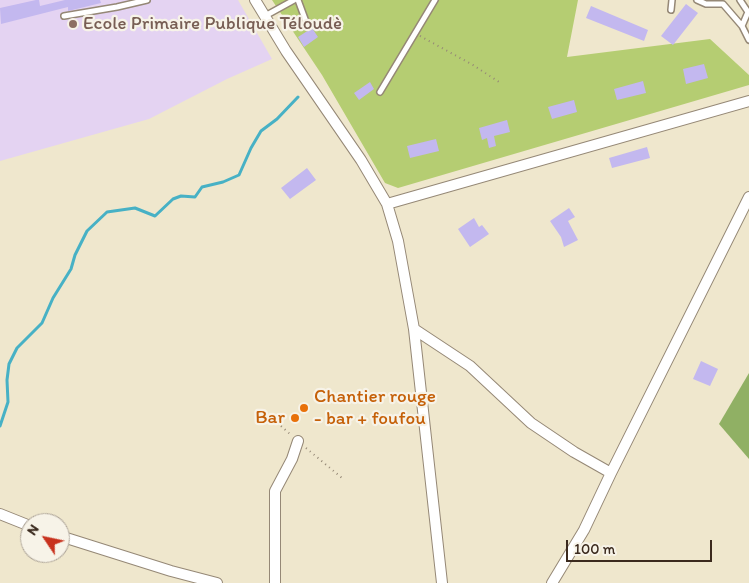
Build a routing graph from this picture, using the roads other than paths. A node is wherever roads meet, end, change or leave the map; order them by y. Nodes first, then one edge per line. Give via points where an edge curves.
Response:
1 (147, 0) edge
2 (255, 0) edge
3 (294, 0) edge
4 (298, 0) edge
5 (435, 0) edge
6 (672, 0) edge
7 (697, 0) edge
8 (740, 0) edge
9 (671, 10) dead end
10 (64, 16) dead end
11 (265, 16) junction
12 (742, 26) junction
13 (308, 27) dead end
14 (749, 40) edge
15 (380, 92) dead end
16 (749, 101) edge
17 (749, 197) edge
18 (387, 204) junction
19 (414, 329) junction
20 (298, 440) road end
21 (611, 473) junction
22 (0, 514) edge
23 (20, 522) edge
24 (70, 539) edge
25 (217, 583) edge
26 (275, 583) edge
27 (442, 583) edge
28 (552, 583) edge

1 - 10 lane
2 - 11 street
3 - 11 lane
4 - 13 lane
5 - 15 lane
6 - 9 lane
7 - 12 lane via 706,4 723,4
8 - 12 lane via 748,12
11 - 18 street
12 - 14 lane
16 - 18 street
17 - 21 street
18 - 19 street via 398,241
19 - 21 street via 470,366 531,423
19 - 27 street
20 - 26 street via 275,491
21 - 28 street via 584,530
22 - 23 street
24 - 25 street

